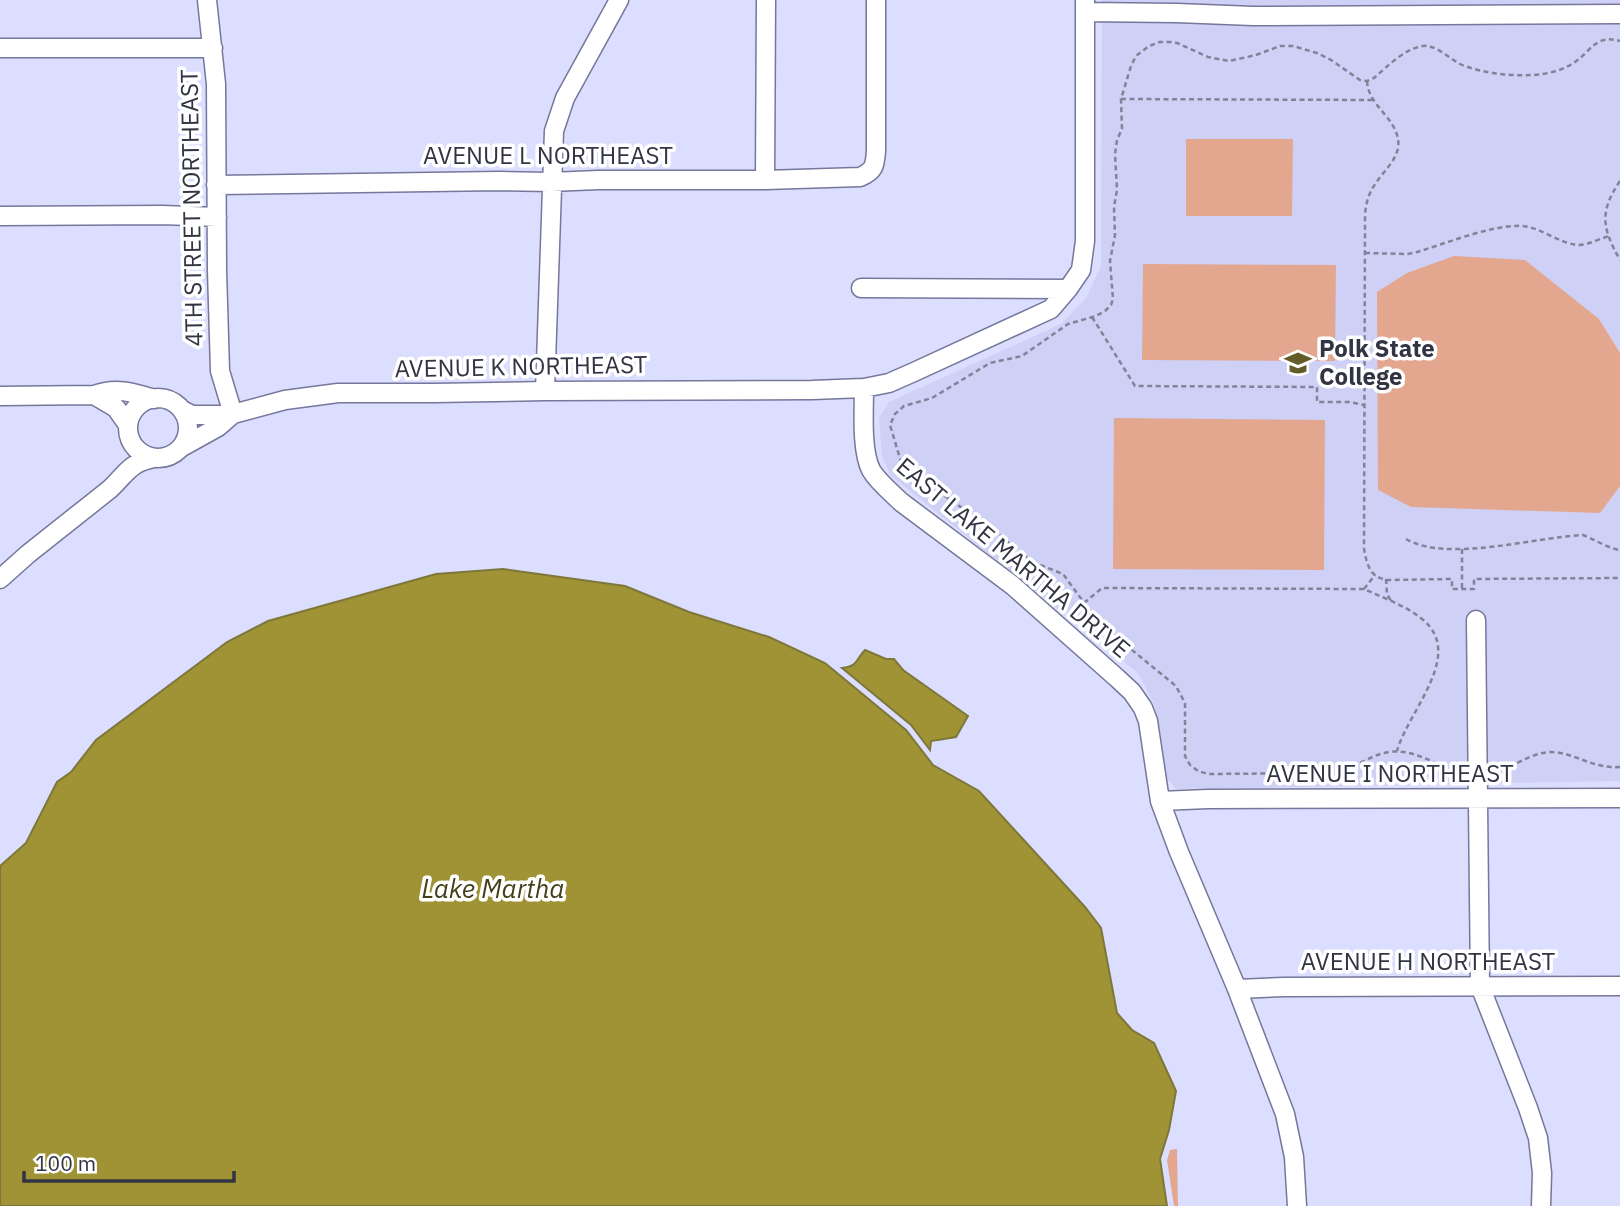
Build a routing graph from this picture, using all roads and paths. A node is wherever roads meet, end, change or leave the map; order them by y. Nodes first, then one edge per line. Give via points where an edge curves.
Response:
1 (207, 0) edge
2 (619, 0) edge
3 (766, 0) edge
4 (876, 0) edge
5 (1107, 0) edge
6 (1085, 6) edge
7 (1254, 8) edge
8 (1123, 12) junction
9 (1620, 14) edge
10 (1620, 41) edge
11 (0, 48) edge
12 (212, 48) junction
13 (1367, 80) junction
14 (1121, 99) junction
15 (1373, 100) junction
16 (765, 180) junction
17 (1620, 181) edge
18 (551, 182) junction
19 (216, 184) junction
20 (0, 216) edge
21 (217, 217) junction
22 (1609, 236) junction
23 (1365, 253) junction
24 (1620, 260) edge
25 (861, 288) dead end
26 (1068, 289) junction
27 (1092, 317) junction
28 (864, 388) junction
29 (545, 391) junction
30 (94, 395) junction
31 (0, 396) edge
32 (154, 399) junction
33 (1365, 405) junction
34 (182, 410) junction
35 (233, 414) junction
36 (129, 431) junction
37 (182, 447) junction
38 (154, 458) junction
39 (124, 472) junction
40 (1406, 539) dead end
41 (1462, 549) junction
42 (1620, 550) edge
43 (1375, 575) junction
44 (1620, 578) edge
45 (0, 579) edge
46 (1386, 579) junction
47 (1364, 589) junction
48 (1462, 589) junction
49 (1391, 601) junction
50 (1084, 603) junction
51 (1476, 620) dead end
52 (1397, 751) junction
53 (1620, 767) edge
54 (1478, 771) junction
55 (1478, 798) junction
56 (1620, 798) edge
57 (1160, 801) junction
58 (1480, 986) junction
59 (1620, 986) edge
60 (1237, 989) junction
61 (1297, 1206) edge
62 (1541, 1206) edge

1 - 12 street, 4TH STREET NORTHEAST
2 - 18 street via 556,120
3 - 16 street
4 - 16 street, AVENUE L NORTHEAST via 875,164 860,177
5 - 8 street
6 - 8 street
6 - 26 street via 1085,241 1081,270
7 - 8 street
7 - 9 street
10 - 13 path via 1608,39 1593,45 1565,68 1508,76 1466,67 1437,48 1423,46
11 - 12 street
12 - 19 street, 4TH STREET NORTHEAST
13 - 14 path via 1317,53 1293,46 1229,61 1178,43 1160,43 1136,56
13 - 15 path
14 - 15 path
14 - 27 path via 1110,261 1112,299 1105,311
15 - 23 path via 1393,125 1398,146 1370,192
16 - 18 street, AVENUE L NORTHEAST
17 - 22 path via 1607,205 1604,221
18 - 19 street, AVENUE L NORTHEAST
18 - 29 street
19 - 21 street, 4TH STREET NORTHEAST
20 - 21 street
21 - 35 street, 4TH STREET NORTHEAST via 220,371
22 - 23 path via 1577,245 1534,228 1514,226 1407,254
22 - 24 path
23 - 33 path
25 - 26 street
26 - 28 street, AVENUE K NORTHEAST via 1051,309 889,383
27 - 33 path via 1135,386 1317,387 1317,402
27 - 50 path via 1068,324 1023,356 990,363 932,398 904,406 890,425 907,472 1003,537 1016,551 1063,574
28 - 29 street, AVENUE K NORTHEAST
28 - 57 street, EAST LAKE MARTHA DRIVE via 864,442 871,470 901,502 1012,585 1132,692 1148,721
29 - 35 street, AVENUE K NORTHEAST via 321,394
30 - 31 street
30 - 32 street via 118,390
30 - 36 street via 116,408
32 - 34 street via 170,401
32 - 36 street via 134,410
33 - 43 path via 1364,549
34 - 35 street, AVENUE K NORTHEAST via 202,416
34 - 37 street via 188,432
35 - 37 street, AVENUE K NORTHEAST
36 - 38 street via 134,446
36 - 39 street
37 - 38 street via 170,456
38 - 39 street
39 - 45 street via 110,489
40 - 41 path via 1423,546
41 - 42 path via 1583,535
41 - 48 path
43 - 46 path
43 - 47 path
44 - 48 path via 1474,579 1474,589
46 - 48 path via 1452,579 1452,589
46 - 49 path
47 - 49 path
47 - 50 path via 1102,588
49 - 52 path via 1423,619 1437,636 1439,657
50 - 52 path via 1099,623 1176,686 1185,703 1185,756 1198,771 1333,773
51 - 54 street
52 - 54 path via 1450,769
53 - 54 path via 1598,766 1548,752 1508,767
54 - 55 street
55 - 56 street, AVENUE I NORTHEAST
55 - 57 street, AVENUE I NORTHEAST
55 - 58 street
57 - 60 street, EAST LAKE MARTHA DRIVE
58 - 59 street, AVENUE H NORTHEAST
58 - 60 street, AVENUE H NORTHEAST
58 - 62 street via 1538,1138
60 - 61 street, EAST LAKE MARTHA DRIVE via 1285,1114

